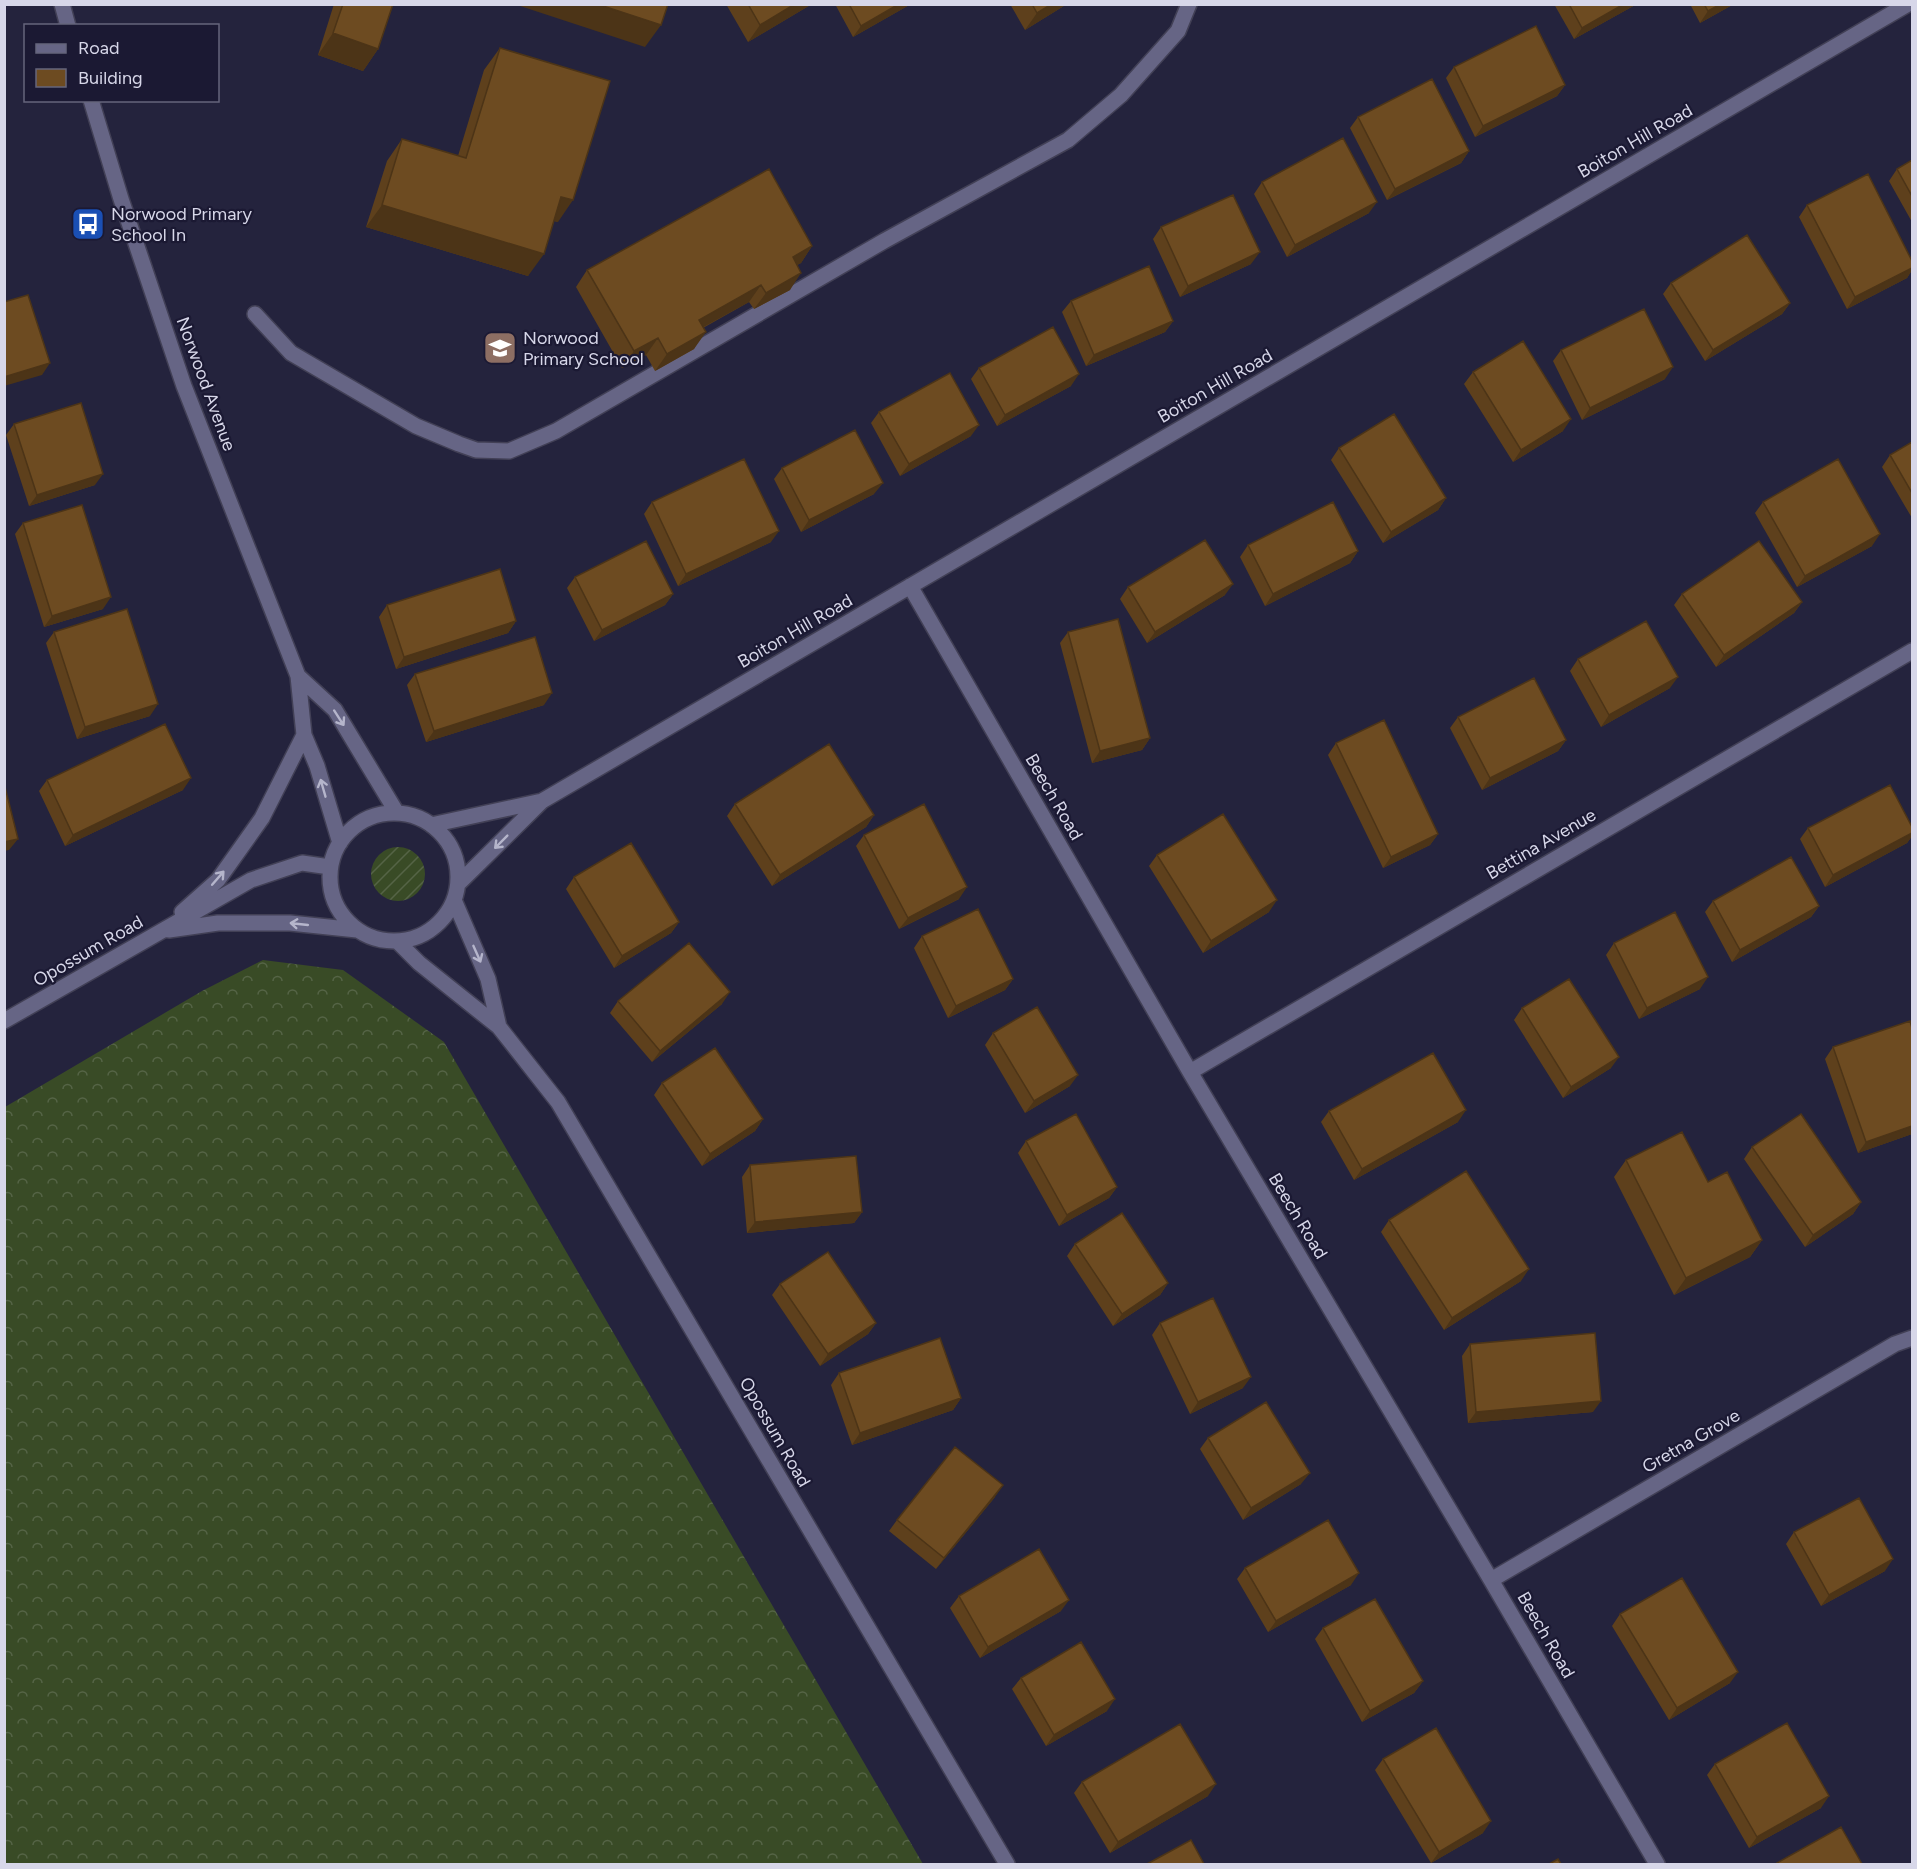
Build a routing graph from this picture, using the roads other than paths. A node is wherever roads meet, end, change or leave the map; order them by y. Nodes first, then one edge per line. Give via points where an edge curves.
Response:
1 (62, 4) edge
2 (1189, 4) edge
3 (1908, 4) edge
4 (67, 24) edge
5 (93, 102) edge
6 (255, 314) dead end
7 (910, 586) junction
8 (1912, 651) edge
9 (298, 676) junction
10 (304, 735) junction
11 (542, 801) junction
12 (398, 813) junction
13 (431, 825) junction
14 (340, 843) junction
15 (330, 867) junction
16 (458, 884) junction
17 (454, 900) junction
18 (357, 930) junction
19 (160, 932) junction
20 (398, 942) junction
21 (4, 1021) edge
22 (499, 1027) junction
23 (1190, 1072) junction
24 (1912, 1338) edge
25 (1491, 1580) junction
26 (1007, 1864) edge
27 (1657, 1864) edge

1 - 4 street
2 - 6 street via 1178,31 1121,95 1068,140 884,241 556,431 509,451 476,450 416,426 291,353
3 - 7 street, Boiton Hill Road
5 - 9 street, Norwood Avenue via 184,386
7 - 11 street, Boiton Hill Road
7 - 23 street, Beech Road
8 - 23 street, Bettina Avenue
9 - 10 street, Norwood Avenue
9 -> 12 street, Norwood Avenue via 335,710
14 -> 10 street, Norwood Avenue
19 -> 10 street via 218,880 262,818
11 - 13 street, Boiton Hill Road
11 -> 16 street, Boiton Hill Road
12 - 13 street
12 - 14 street via 365,820
13 - 16 street via 453,852
14 - 15 street
15 - 18 street via 334,902
15 - 19 street, Opossum Road via 302,863 251,880
16 - 17 street
17 - 20 street via 432,929
17 -> 22 street, Opossum Road via 488,979
18 -> 19 street, Opossum Road via 290,923 218,923
18 - 20 street via 376,939
19 - 21 street, Opossum Road
20 - 22 street, Opossum Road
22 - 26 street, Opossum Road via 558,1102
23 - 25 street, Beech Road
24 - 25 street, Gretna Grove via 1895,1344
25 - 27 street, Beech Road

